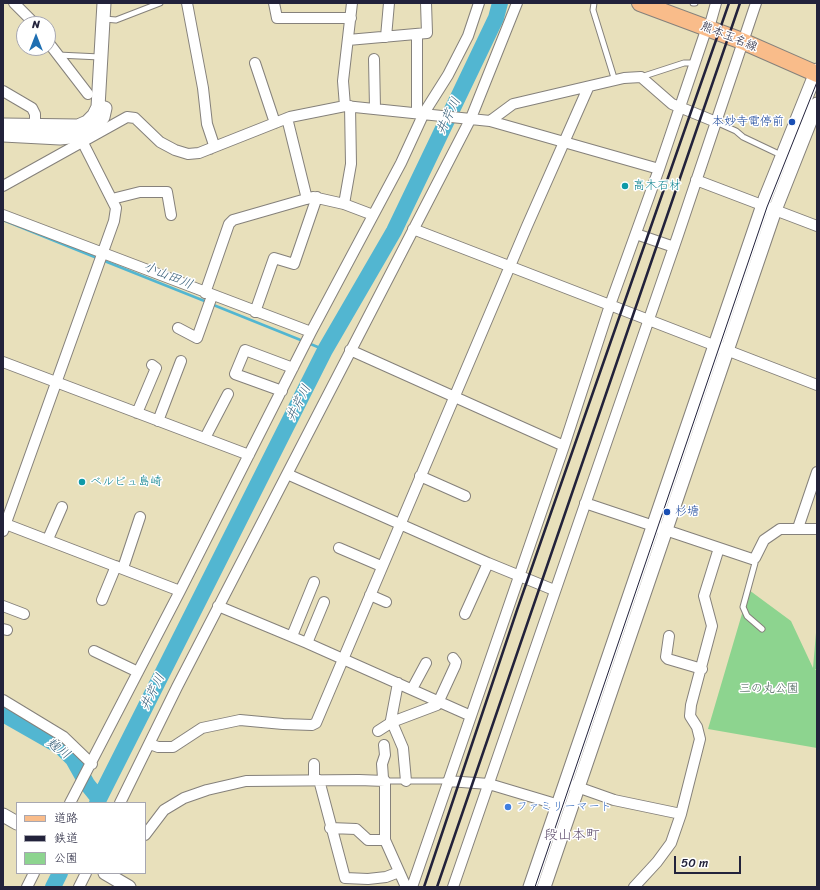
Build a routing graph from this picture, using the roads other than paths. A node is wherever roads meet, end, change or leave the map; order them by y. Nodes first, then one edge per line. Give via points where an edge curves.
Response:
1 (14, 3) edge
2 (104, 3) edge
3 (160, 3) edge
4 (187, 3) edge
5 (274, 3) edge
6 (352, 3) edge
7 (389, 3) edge
8 (426, 3) edge
9 (479, 3) edge
10 (517, 3) edge
11 (594, 3) edge
12 (640, 3) edge
13 (716, 3) edge
14 (756, 3) edge
15 (27, 16) edge
16 (351, 18) junction
17 (103, 19) junction
18 (708, 27) junction
19 (417, 34) junction
20 (386, 37) junction
21 (348, 40) junction
22 (742, 41) junction
23 (57, 54) joint
24 (374, 58) dead end
25 (101, 62) junction
26 (255, 63) dead end
27 (695, 63) junction
28 (817, 73) edge
29 (641, 77) junction
30 (615, 81) junction
31 (588, 88) junction
32 (3, 91) edge
33 (88, 94) dead end
34 (817, 104) edge
35 (347, 106) junction
36 (375, 108) junction
37 (680, 108) junction
38 (424, 113) junction
39 (287, 118) junction
40 (468, 118) junction
41 (490, 121) junction
42 (716, 122) junction
43 (275, 123) junction
44 (3, 125) edge
45 (35, 125) junction
46 (3, 135) edge
47 (80, 135) junction
48 (564, 141) junction
49 (210, 149) junction
50 (789, 158) junction
51 (660, 169) junction
52 (696, 180) junction
53 (3, 186) edge
54 (312, 198) junction
55 (112, 199) junction
56 (344, 204) junction
57 (769, 208) junction
58 (3, 215) edge
59 (171, 216) dead end
60 (373, 216) junction
61 (817, 226) edge
62 (413, 229) junction
63 (636, 234) junction
64 (674, 247) junction
65 (102, 254) junction
66 (510, 267) junction
67 (209, 294) junction
68 (610, 305) junction
69 (255, 312) junction
70 (648, 321) junction
71 (178, 328) dead end
72 (311, 332) junction
73 (715, 345) junction
74 (350, 350) junction
75 (728, 350) junction
76 (181, 361) dead end
77 (3, 362) edge
78 (152, 366) dead end
79 (293, 368) junction
80 (55, 382) junction
81 (817, 385) edge
82 (282, 390) junction
83 (228, 394) dead end
84 (455, 398) junction
85 (137, 413) junction
86 (158, 421) junction
87 (205, 438) junction
88 (564, 446) junction
89 (248, 455) junction
90 (817, 472) edge
91 (287, 474) junction
92 (420, 476) junction
93 (465, 496) dead end
94 (585, 503) junction
95 (62, 507) dead end
96 (140, 517) dead end
97 (400, 525) junction
98 (4, 526) edge
99 (798, 528) junction
100 (660, 529) junction
101 (817, 529) edge
102 (48, 539) junction
103 (339, 548) dead end
104 (719, 548) junction
105 (755, 558) junction
106 (488, 563) junction
107 (382, 566) junction
108 (119, 567) junction
109 (518, 576) junction
110 (314, 582) dead end
111 (554, 590) junction
112 (180, 591) junction
113 (370, 595) junction
114 (102, 600) dead end
115 (324, 602) dead end
116 (386, 602) dead end
117 (3, 606) edge
118 (218, 606) junction
119 (24, 614) dead end
120 (465, 614) dead end
121 (762, 629) dead end
122 (292, 636) junction
123 (668, 636) dead end
124 (307, 643) junction
125 (94, 651) dead end
126 (453, 658) dead end
127 (342, 659) junction
128 (426, 663) dead end
129 (702, 669) junction
130 (138, 672) junction
131 (398, 683) junction
132 (412, 689) junction
133 (3, 700) edge
134 (440, 702) junction
135 (471, 716) junction
136 (392, 722) junction
137 (378, 731) dead end
138 (150, 744) junction
139 (384, 745) dead end
140 (314, 764) dead end
141 (89, 768) junction
142 (317, 780) junction
143 (385, 781) junction
144 (406, 781) junction
145 (448, 781) junction
146 (489, 784) junction
147 (572, 785) junction
148 (71, 802) edge
149 (121, 802) edge
150 (559, 805) junction
151 (682, 814) junction
152 (330, 828) junction
153 (146, 834) edge
154 (385, 840) junction
155 (399, 872) junction
156 (34, 874) edge
157 (86, 874) edge
158 (108, 874) edge
159 (123, 880) edge
160 (27, 887) edge
161 (79, 887) edge
162 (406, 887) edge
163 (412, 887) edge
164 (452, 887) edge
165 (530, 887) edge
166 (544, 887) edge
167 (634, 887) edge

1 - 15 street
2 - 17 street
3 - 17 lane via 116,20
4 - 49 street via 207,124 214,145
5 - 16 street via 277,18
6 - 16 street
7 - 20 street
8 - 19 street via 427,33
9 - 38 street via 468,36
10 - 40 street
11 - 30 lane via 593,10
12 - 18 main road, 熊本玉名線 via 664,9
13 - 18 street
14 - 22 street
16 - 21 street
17 - 25 street
18 - 22 main road, 熊本玉名線
18 - 27 street
19 - 20 street
19 - 38 street
20 - 21 street
21 - 35 street via 343,81
22 - 28 main road, 熊本玉名線
22 - 42 street
23 - 25 lane
23 - 33 street
24 - 36 street
25 - 47 street via 105,108 103,117
26 - 43 street
27 - 29 lane via 684,62
27 - 37 street
28 - 50 street
29 - 30 street
29 - 37 street
30 - 31 street
31 - 41 street via 513,104
31 - 48 street
32 - 45 street via 32,108
34 - 50 street
35 - 36 street
35 - 39 street
35 - 56 street via 351,164
36 - 38 street
37 - 42 street
37 - 51 street
38 - 40 street
38 - 60 street
39 - 43 street
39 - 54 street
40 - 41 street
40 - 62 street
41 - 48 street
42 - 50 lane
42 - 52 street
43 - 49 street
44 - 45 street
45 - 47 street
46 - 47 street via 60,138
47 - 49 street via 127,117 135,118 160,142 175,150 188,154
47 - 53 street
47 - 55 street
48 - 51 street
48 - 66 street
50 - 57 street
51 - 63 street
52 - 57 street
52 - 64 street
54 - 56 street
54 - 67 street via 233,220
54 - 69 street via 294,264 274,258
55 - 59 street via 140,192 167,192
55 - 65 street via 116,208 114,221
56 - 60 street
57 - 61 street
57 - 73 street
57 - 75 street
58 - 65 street
60 - 72 street
62 - 66 street
62 - 74 street
63 - 64 street
63 - 68 street
64 - 70 street
65 - 67 street
65 - 80 street
66 - 68 street
66 - 84 street
67 - 69 street
67 - 71 street via 197,338
68 - 70 street
68 - 88 street
69 - 72 street
70 - 73 street
70 - 94 street
72 - 79 street
73 - 75 street
73 - 100 street
74 - 84 street
74 - 91 street
75 - 81 street
75 - 100 street
76 - 86 street
77 - 80 street
78 - 85 street via 156,368
79 - 82 street
79 - 82 street via 245,350 235,374
80 - 85 street
80 - 98 street
82 - 89 street
83 - 87 street
84 - 88 street
84 - 92 street
85 - 86 street
86 - 87 street
87 - 89 street
88 - 109 street
89 - 112 street
90 - 99 street
91 - 97 street
91 - 118 street
92 - 93 street
92 - 97 street
94 - 100 street
94 - 111 street
95 - 102 street
96 - 108 street
97 - 106 street
97 - 107 street
98 - 102 street
99 - 101 street
99 - 105 street via 780,529 772,533 764,540
100 - 104 street
100 - 147 street
102 - 108 street
103 - 107 street
104 - 105 street via 750,559
104 - 129 street via 704,596 712,626
105 - 121 lane via 743,607 747,616
106 - 109 street
106 - 120 street
107 - 113 street
108 - 112 street
108 - 114 street
109 - 111 street
109 - 135 street
110 - 122 street
111 - 146 street
112 - 130 street
113 - 116 street
113 - 127 street
115 - 124 street
117 - 119 street
118 - 122 street
118 - 138 street
122 - 124 street
123 - 129 street via 668,659
124 - 127 street
125 - 130 street
126 - 134 street via 455,666
127 - 131 street
127 - 138 street via 316,723 312,725 240,720 202,728 174,747
128 - 132 street
129 - 151 street via 690,716 697,727 700,739
130 - 141 street
131 - 132 street
131 - 136 street
132 - 134 street
133 - 141 street via 64,738
134 - 135 street
134 - 136 street via 421,713
135 - 145 street
136 - 137 street
136 - 144 street via 403,748
138 - 149 street
139 - 143 street via 386,755 382,764
140 - 142 street
141 - 148 street
142 - 143 street
142 - 152 street
142 - 153 street via 246,782 208,790 184,798 164,810
143 - 144 lane
143 - 154 street
144 - 145 lane
145 - 146 street
145 - 163 street
146 - 150 street
146 - 164 street
147 - 150 street
147 - 151 street via 614,800
147 - 166 street
150 - 165 street
151 - 167 street via 671,843
152 - 154 street via 356,829 368,840
152 - 155 street via 345,878 368,879 386,877
154 - 155 street
155 - 162 street
156 - 160 street
157 - 161 street
158 - 159 street

